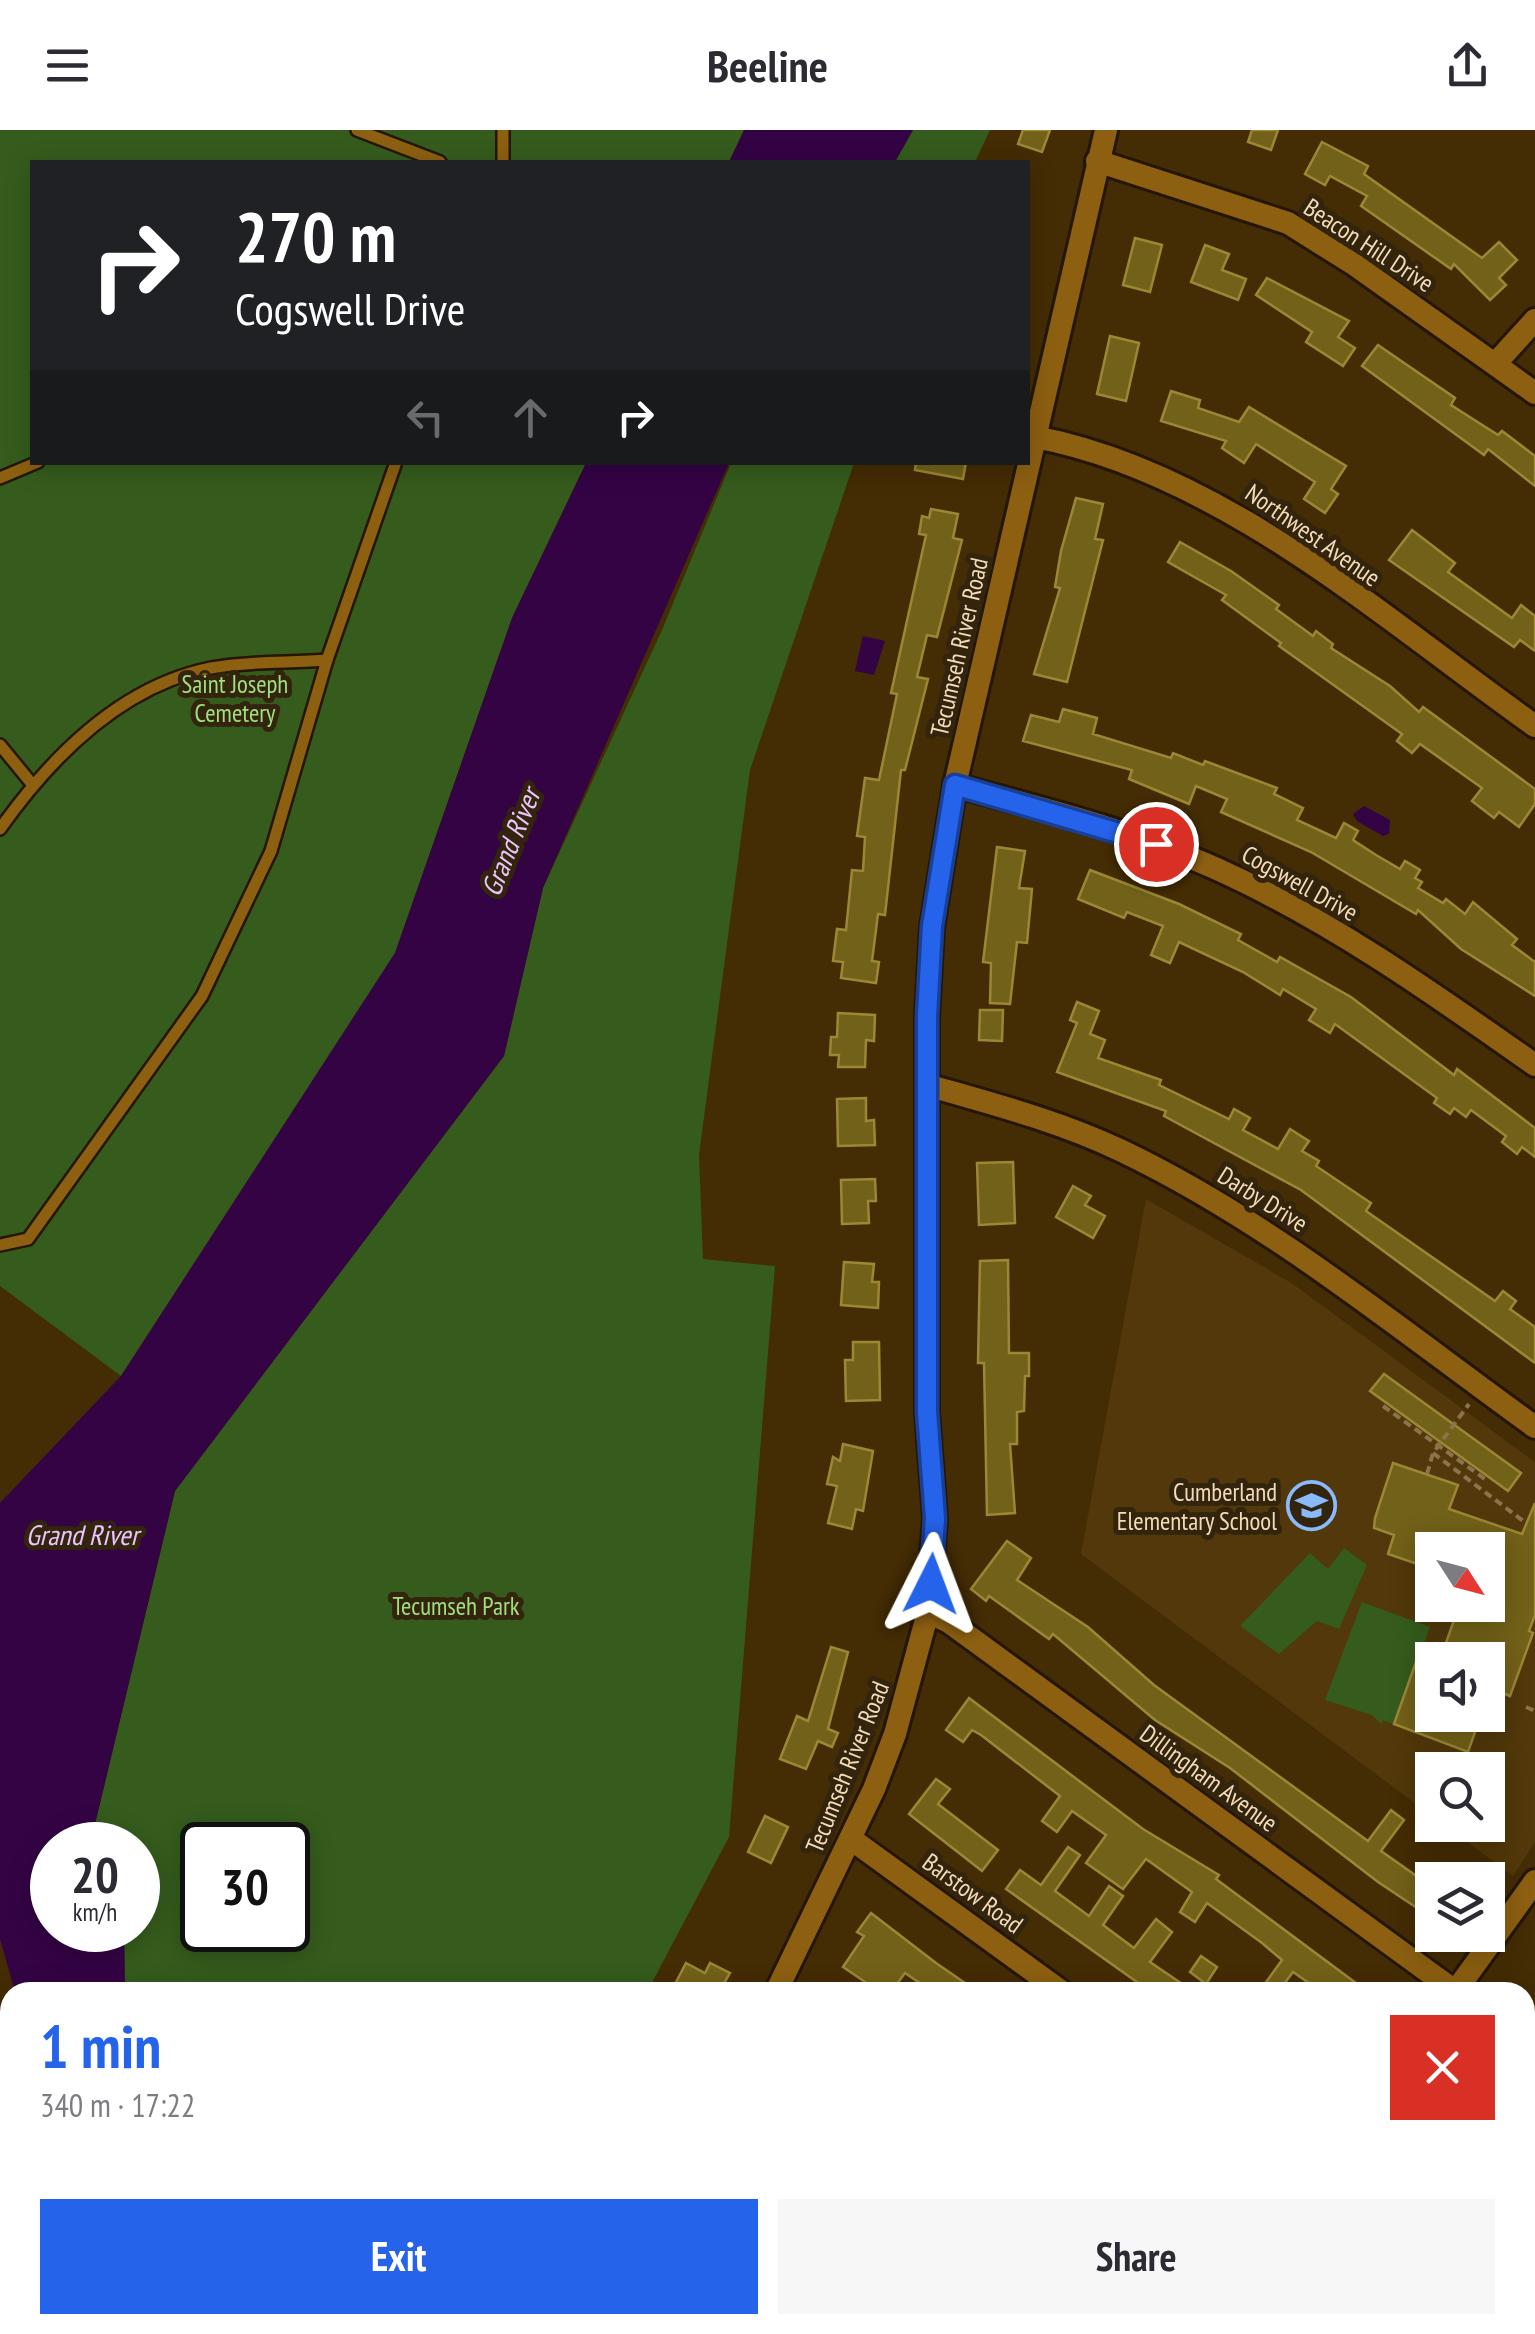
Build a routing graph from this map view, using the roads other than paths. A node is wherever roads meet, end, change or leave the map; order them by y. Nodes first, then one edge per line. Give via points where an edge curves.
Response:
1 (357, 130) edge
2 (503, 130) edge
3 (1106, 130) edge
4 (435, 160) edge
5 (502, 160) edge
6 (1097, 161) junction
7 (1535, 320) edge
8 (1495, 364) junction
9 (1535, 394) edge
10 (1035, 436) junction
11 (1030, 458) edge
12 (31, 465) edge
13 (395, 465) edge
14 (1028, 465) edge
15 (0, 478) edge
16 (327, 660) junction
17 (1535, 726) edge
18 (0, 744) edge
19 (32, 784) junction
20 (955, 785) junction
21 (0, 828) edge
22 (1535, 1065) edge
23 (927, 1084) junction
24 (0, 1245) edge
25 (1535, 1427) edge
26 (928, 1612) junction
27 (851, 1838) junction
28 (1535, 1881) edge
29 (781, 1982) edge
30 (1048, 1982) edge
31 (1441, 1982) edge
32 (1462, 1982) edge

1 - 4 lane
2 - 5 lane
3 - 6 street, Tecumseh River Road
6 - 8 street, Beacon Hill Drive via 1288,223
6 - 10 street, Tecumseh River Road
7 - 8 street
8 - 9 street, Beacon Hill Drive
10 - 11 street, Tecumseh River Road
10 - 17 street, Northwest Avenue via 1117,458 1219,504
12 - 15 lane
13 - 16 lane
14 - 20 street, Tecumseh River Road
16 - 19 lane via 210,668 144,693 82,733
16 - 24 lane via 271,852 202,996 28,1239
18 - 19 lane
19 - 21 lane
20 - 22 street, Cogswell Drive via 1099,825 1219,870 1380,960
20 - 23 street, Tecumseh River Road via 932,926
23 - 25 street, Darby Drive via 1038,1116 1185,1184 1303,1256
23 - 26 street, Tecumseh River Road via 927,1412 935,1518
26 - 27 street, Tecumseh River Road via 895,1734
26 - 31 street, Dillingham Avenue
27 - 29 street, Tecumseh River Road
27 - 30 street, Barstow Road
28 - 32 street

